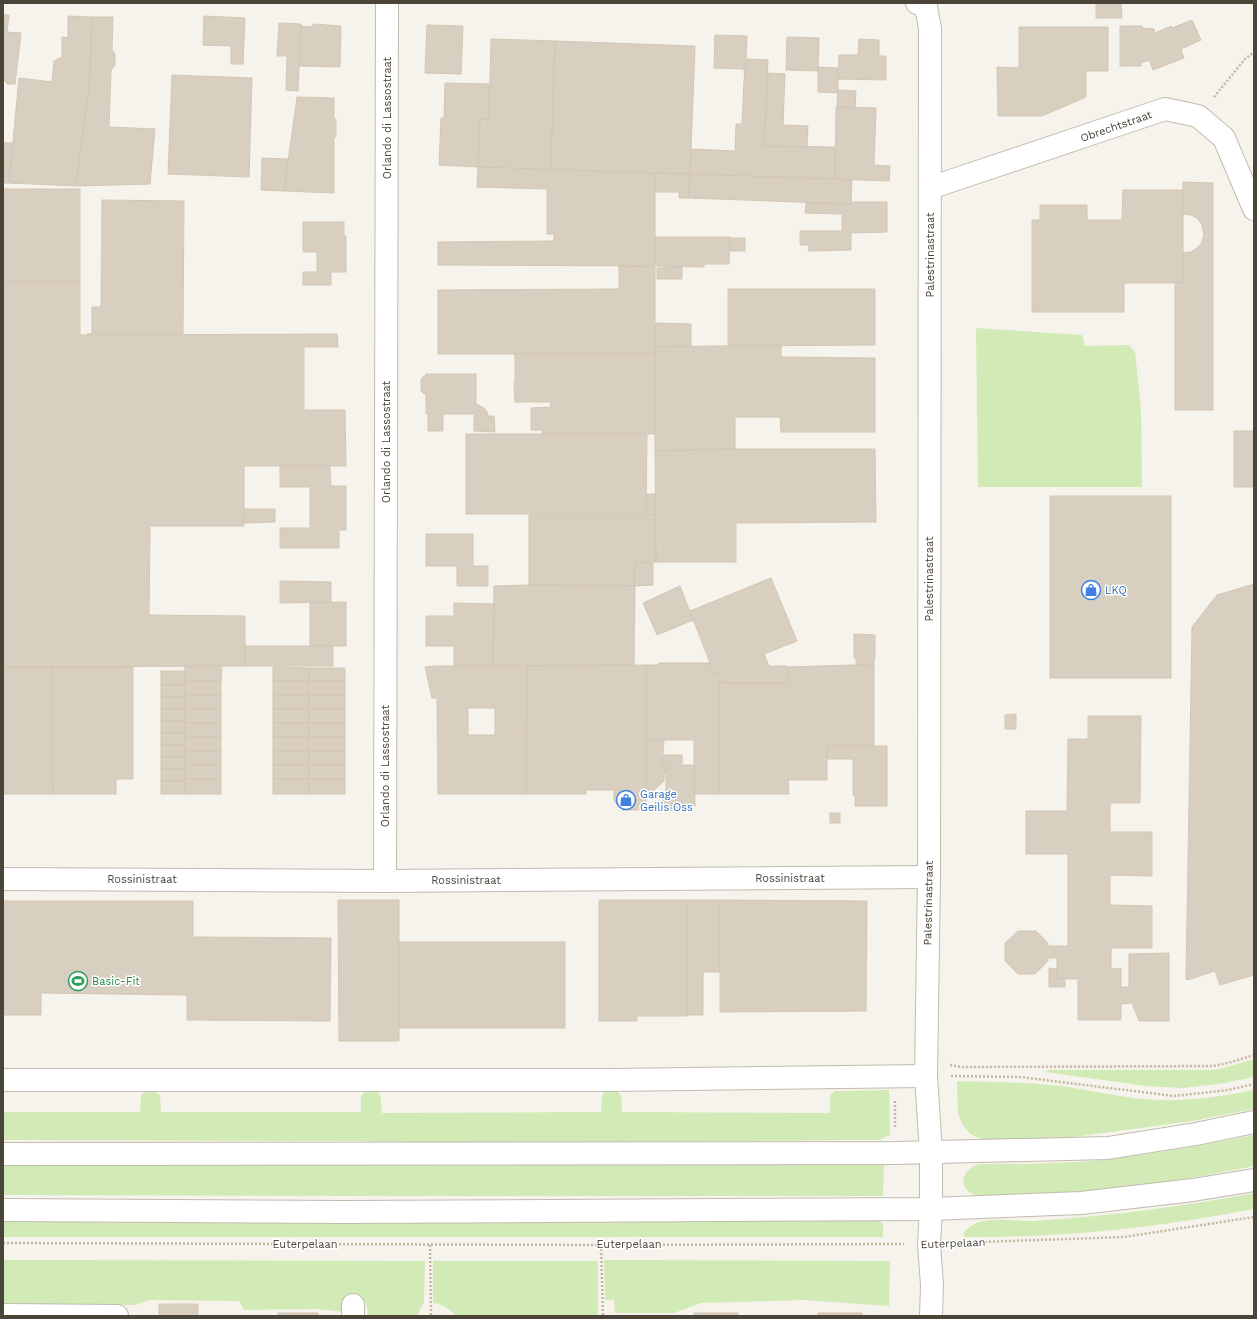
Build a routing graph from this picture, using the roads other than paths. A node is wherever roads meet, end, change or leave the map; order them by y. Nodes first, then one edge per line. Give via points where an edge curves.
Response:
1 (387, 3) edge
2 (922, 5) edge
3 (930, 188) junction
4 (1254, 210) edge
5 (929, 877) junction
6 (3, 879) edge
7 (385, 881) junction
8 (926, 1069) junction
9 (3, 1080) edge
10 (1254, 1122) edge
11 (930, 1152) junction
12 (3, 1154) edge
13 (1254, 1180) edge
14 (3, 1210) edge
15 (931, 1210) junction
16 (3, 1315) edge
17 (116, 1316) edge
18 (931, 1316) edge

1 - 7 street, Orlando di Lassostraat
2 - 3 street, Palestrinastraat via 930,28
3 - 4 street, Obrechtstraat via 1165,109 1198,116 1224,138
3 - 5 street, Palestrinastraat
5 - 7 street, Rossinistraat
5 - 8 street, Palestrinastraat
6 - 7 street, Rossinistraat
8 - 9 street via 895,1077 611,1080
8 - 11 street, Palestrinastraat
10 - 11 street via 1108,1148
11 - 12 street
11 - 15 street
13 - 15 street via 1081,1203
14 - 15 street
15 - 18 street
16 - 17 street

